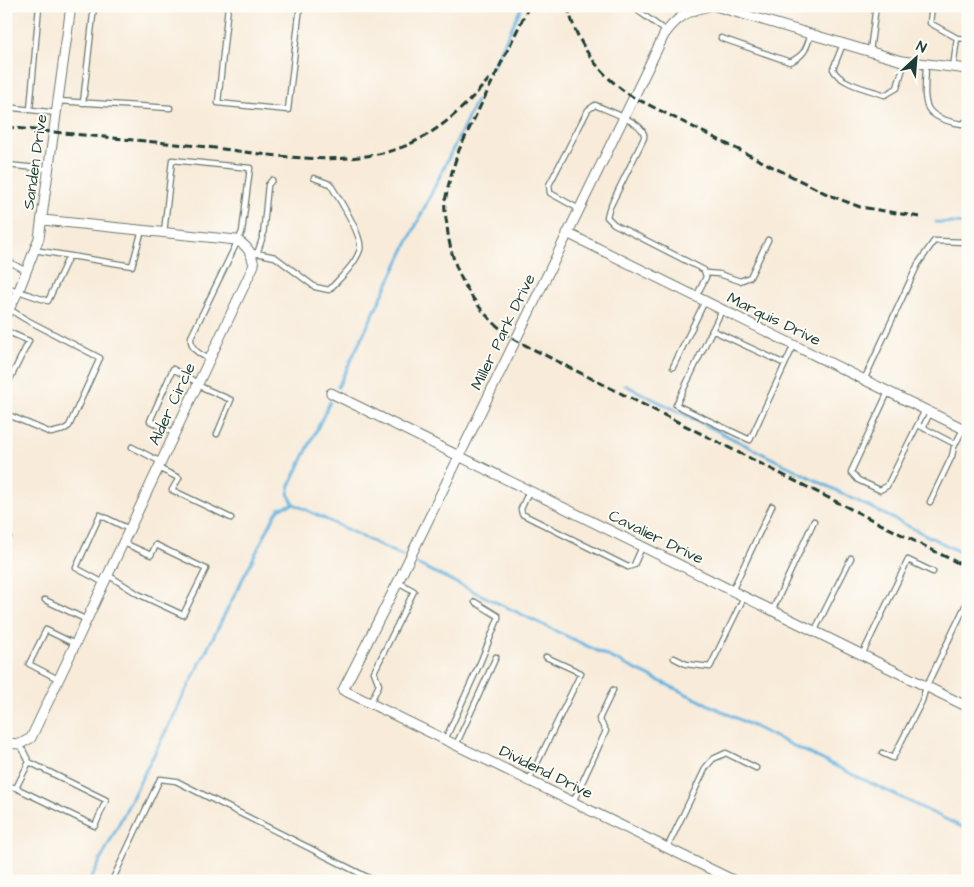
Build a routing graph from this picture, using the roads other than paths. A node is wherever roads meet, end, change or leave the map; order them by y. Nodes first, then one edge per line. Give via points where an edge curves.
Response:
1 (39, 6) edge
2 (71, 6) edge
3 (94, 6) edge
4 (228, 6) edge
5 (300, 6) edge
6 (635, 6) edge
7 (709, 6) edge
8 (714, 6) edge
9 (876, 6) edge
10 (932, 6) edge
11 (729, 8) edge
12 (666, 32) junction
13 (811, 34) junction
14 (722, 38) dead end
15 (957, 38) junction
16 (968, 39) edge
17 (844, 43) junction
18 (870, 51) junction
19 (905, 61) junction
20 (926, 65) junction
21 (953, 68) junction
22 (968, 69) edge
23 (58, 102) junction
24 (83, 103) junction
25 (6, 107) edge
26 (170, 108) dead end
27 (30, 110) junction
28 (57, 113) junction
29 (623, 117) junction
30 (968, 120) edge
31 (6, 165) edge
32 (50, 169) junction
33 (314, 178) dead end
34 (272, 180) dead end
35 (579, 209) junction
36 (43, 220) junction
37 (142, 230) junction
38 (164, 233) junction
39 (567, 233) junction
40 (768, 240) dead end
41 (238, 242) junction
42 (968, 242) edge
43 (34, 250) junction
44 (254, 253) junction
45 (69, 256) junction
46 (6, 260) edge
47 (26, 271) junction
48 (705, 273) junction
49 (6, 287) edge
50 (19, 290) junction
51 (700, 299) junction
52 (722, 310) junction
53 (7, 313) edge
54 (6, 330) edge
55 (712, 330) junction
56 (794, 346) junction
57 (210, 359) junction
58 (785, 364) junction
59 (673, 366) dead end
60 (864, 380) junction
61 (198, 384) junction
62 (6, 388) edge
63 (888, 392) junction
64 (331, 393) dead end
65 (928, 411) junction
66 (6, 414) edge
67 (918, 426) junction
68 (925, 429) junction
69 (965, 430) edge
70 (174, 434) junction
71 (217, 434) dead end
72 (955, 444) junction
73 (132, 447) dead end
74 (459, 456) junction
75 (160, 465) junction
76 (530, 491) junction
77 (930, 502) dead end
78 (772, 506) dead end
79 (230, 518) dead end
80 (814, 521) dead end
81 (129, 529) junction
82 (123, 542) junction
83 (642, 547) junction
84 (851, 558) dead end
85 (933, 572) dead end
86 (106, 579) junction
87 (398, 582) junction
88 (732, 591) junction
89 (744, 597) junction
90 (45, 600) dead end
91 (968, 600) edge
92 (475, 602) dead end
93 (772, 611) junction
94 (87, 620) junction
95 (814, 632) junction
96 (75, 644) junction
97 (862, 655) junction
98 (496, 657) dead end
99 (546, 657) dead end
100 (674, 658) dead end
101 (58, 679) junction
102 (926, 687) junction
103 (343, 690) joint
104 (613, 690) dead end
105 (370, 703) junction
106 (968, 707) edge
107 (445, 740) junction
108 (6, 743) edge
109 (20, 744) junction
110 (456, 745) junction
111 (882, 754) dead end
112 (29, 762) junction
113 (756, 768) dead end
114 (529, 780) junction
115 (6, 785) edge
116 (16, 788) junction
117 (573, 802) junction
118 (667, 848) junction
119 (732, 880) edge
120 (112, 881) edge
121 (376, 881) edge

1 - 27 lane
2 - 23 street, Sanden Drive
3 - 24 lane
4 - 5 lane via 218,103 288,110
6 - 12 lane
7 - 12 street, Miller Park Drive via 675,20
8 - 11 street
9 - 18 lane
10 - 15 lane via 930,23
11 - 13 street
12 - 29 street, Miller Park Drive
13 - 14 lane via 805,52 790,62
13 - 17 street
15 - 16 lane
15 - 21 lane
17 - 18 street
17 - 19 lane via 833,69 838,77 885,95 897,88
18 - 19 street
19 - 20 street
20 - 21 street
20 - 30 lane via 925,94 932,114 962,124
21 - 22 street
23 - 24 lane
23 - 28 street, Sanden Drive
24 - 26 lane
25 - 27 lane
27 - 28 lane
28 - 32 street, Sanden Drive
29 - 35 street, Miller Park Drive
29 - 35 lane via 591,106 549,185 550,193
29 - 48 lane via 638,126 644,136 607,217 614,224 698,266
31 - 32 lane
32 - 36 street, Sanden Drive
33 - 44 lane via 330,184 358,234 361,248 353,263 329,290 315,287 275,257
34 - 44 lane via 268,185 263,236
35 - 39 street, Miller Park Drive
36 - 37 street
36 - 43 street, Sanden Drive
37 - 38 street
37 - 45 lane via 132,266
38 - 41 street
38 - 41 lane via 172,160 250,168
39 - 51 street, Marquis Drive
39 - 74 street, Miller Park Drive
40 - 48 lane via 750,277 740,281
41 - 44 street
41 - 57 lane via 190,342 197,352
42 - 60 lane via 934,241 918,264
43 - 45 lane
43 - 47 street, Sanden Drive
44 - 57 street, Alder Circle via 254,265
45 - 50 lane via 48,301
46 - 47 lane
47 - 50 street, Sanden Drive
48 - 51 lane
49 - 50 lane
50 - 53 street, Sanden Drive
51 - 52 street, Marquis Drive
51 - 59 lane
52 - 55 lane
52 - 56 street, Marquis Drive
53 - 66 lane via 100,358 69,426 63,430 51,433
54 - 62 lane via 29,341
55 - 58 lane
55 - 58 lane via 676,405 750,440
56 - 58 lane
56 - 60 street, Marquis Drive
57 - 61 street, Alder Circle
60 - 63 street, Marquis Drive
61 - 70 street, Alder Circle
61 - 70 lane via 174,370 150,422
61 - 71 lane via 231,400
63 - 65 street, Marquis Drive
63 - 67 lane via 851,472 858,480 880,490 887,486
64 - 74 street, Cavalier Drive
65 - 67 lane
65 - 68 lane
65 - 69 street, Marquis Drive
67 - 68 lane
68 - 72 lane
69 - 72 lane
70 - 75 street, Alder Circle
72 - 77 lane
73 - 75 lane
74 - 76 street, Cavalier Drive
74 - 87 street, Miller Park Drive
75 - 79 lane via 178,478 172,490
75 - 81 street, Alder Circle
76 - 83 street, Cavalier Drive
76 - 83 lane via 521,509 524,515 628,567 634,565
78 - 88 lane
80 - 93 lane
81 - 82 street, Alder Circle
81 - 86 lane via 100,515 76,568
82 - 86 street, Alder Circle
82 - 86 lane via 151,555 156,545 206,569 183,615
83 - 88 street, Cavalier Drive
84 - 95 lane
85 - 97 lane via 908,560
86 - 94 street, Alder Circle
87 - 103 street, Miller Park Drive
87 - 105 lane via 414,591 374,672 379,685
88 - 89 street, Cavalier Drive
89 - 93 street, Cavalier Drive
89 - 100 lane via 710,667 686,664
90 - 94 lane
91 - 102 lane
92 - 107 lane via 498,619
93 - 95 street, Cavalier Drive
94 - 96 street, Alder Circle
95 - 97 street, Cavalier Drive
96 - 101 street, Alder Circle
96 - 101 lane via 46,630 29,664
97 - 102 street, Cavalier Drive
98 - 110 lane
99 - 114 lane via 581,673
101 - 109 street, Alder Circle via 31,738
102 - 106 street, Cavalier Drive
102 - 111 lane via 893,758
103 - 105 street, Dividend Drive
104 - 117 lane via 600,720 606,731
105 - 107 street, Dividend Drive
107 - 110 street, Dividend Drive
108 - 109 street
109 - 112 lane
110 - 114 street, Dividend Drive
112 - 116 lane
112 - 116 lane via 106,800 95,826
113 - 118 lane via 726,753 713,759 706,767
114 - 117 street, Dividend Drive
115 - 116 lane
117 - 118 street, Dividend Drive
118 - 119 street, Dividend Drive
120 - 121 lane via 160,779 176,781

